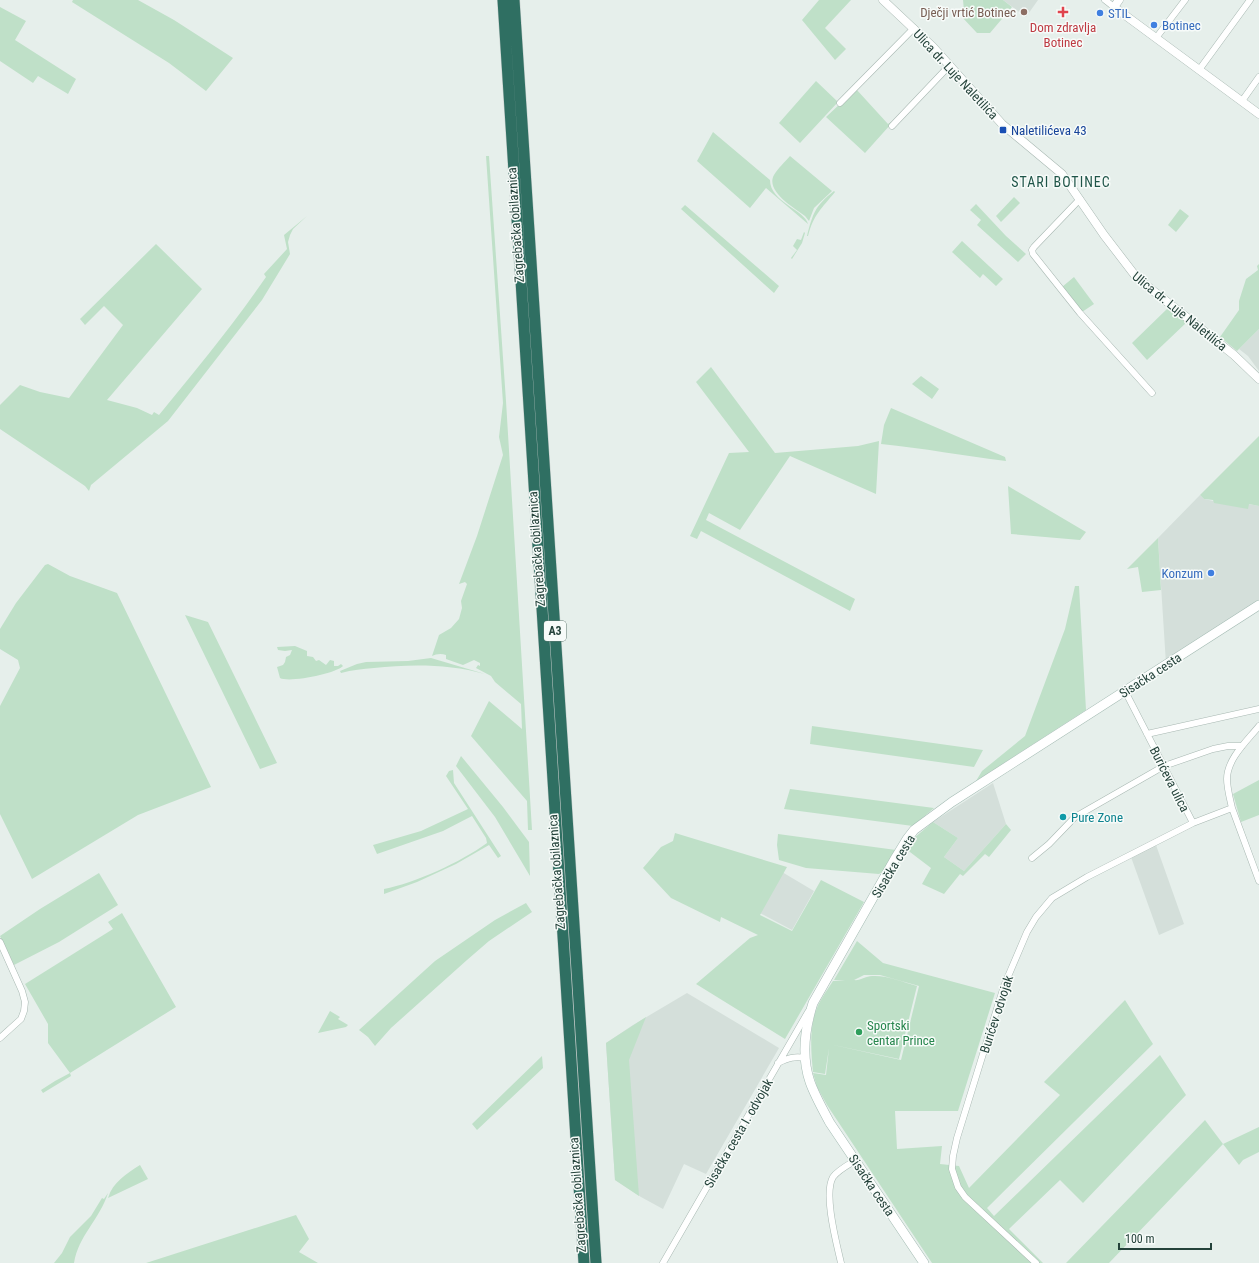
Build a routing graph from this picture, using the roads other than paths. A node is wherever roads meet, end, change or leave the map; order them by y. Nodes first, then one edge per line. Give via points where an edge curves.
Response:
1 (503, 0) edge
2 (514, 0) edge
3 (883, 0) edge
4 (1104, 0) edge
5 (1119, 0) edge
6 (1185, 0) edge
7 (1250, 0) edge
8 (1114, 7) junction
9 (914, 28) junction
10 (1156, 38) junction
11 (950, 65) junction
12 (1199, 70) junction
13 (1259, 77) edge
14 (1242, 101) junction
15 (840, 103) dead end
16 (1259, 114) edge
17 (892, 126) dead end
18 (1080, 199) junction
19 (1259, 378) edge
20 (1152, 393) dead end
21 (1259, 605) edge
22 (1125, 691) junction
23 (1259, 709) edge
24 (1259, 726) edge
25 (1147, 734) junction
26 (1242, 746) junction
27 (1164, 766) junction
28 (1232, 808) junction
29 (1192, 823) junction
30 (1032, 858) dead end
31 (1259, 882) edge
32 (0, 942) edge
33 (813, 1003) junction
34 (0, 1038) edge
35 (805, 1058) junction
36 (777, 1064) junction
37 (856, 1160) junction
38 (584, 1263) edge
39 (596, 1263) edge
40 (663, 1263) edge
41 (841, 1263) edge
42 (924, 1263) edge
43 (1036, 1263) edge

1 - 38 highway, Zagrebačka obilaznica / A3
2 - 39 highway, Zagrebačka obilaznica / A3
3 - 9 street, Ulica dr. Luje Naletilića
4 - 8 street
5 - 8 street
6 - 10 street
7 - 12 street
8 - 10 street
9 - 11 street, Ulica dr. Luje Naletilića
9 - 15 street
10 - 12 street
11 - 17 street
11 - 18 street, Ulica dr. Luje Naletilića via 1002,124 1062,174
12 - 14 street
13 - 14 street
14 - 16 street
18 - 19 street, Ulica dr. Luje Naletilića via 1137,278
18 - 20 street via 1034,247 1032,254 1080,313
21 - 22 main road, Sisačka cesta
22 - 25 street, Burićeva ulica
22 - 33 main road, Sisačka cesta via 952,802 914,830
23 - 25 street
24 - 26 street
25 - 27 street, Burićeva ulica
26 - 27 street via 1213,749
26 - 28 street via 1228,770 1227,780
27 - 29 street, Burićeva ulica
27 - 30 street via 1075,817
28 - 29 street, Burićeva ulica
28 - 31 street
29 - 43 street, Burićev odvojak via 1052,898 1027,932 1004,986 964,1114 952,1169 958,1187 965,1197
32 - 34 street via 25,1002 21,1019
33 - 35 main road, Sisačka cesta via 805,1038
33 - 36 street, Sisačka cesta I. odvojak
35 - 36 street via 787,1058
35 - 37 main road, Sisačka cesta via 817,1100
36 - 40 street, Sisačka cesta I. odvojak
37 - 41 street via 836,1174 831,1184 833,1230
37 - 42 main road, Sisačka cesta

